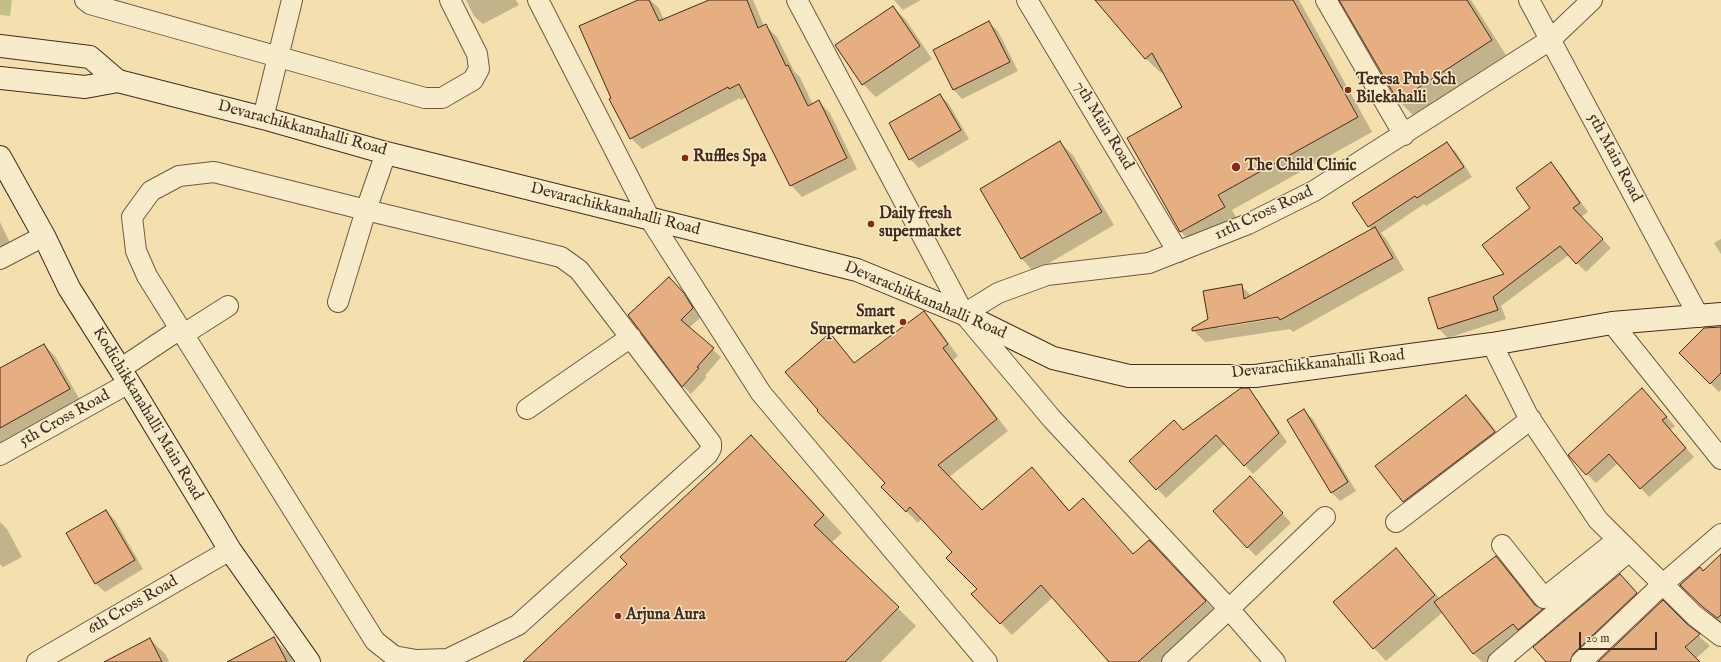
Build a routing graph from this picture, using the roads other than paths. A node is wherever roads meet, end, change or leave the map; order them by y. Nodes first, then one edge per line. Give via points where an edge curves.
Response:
1 (85, 0) edge
2 (292, 0) edge
3 (450, 0) edge
4 (538, 0) edge
5 (797, 0) edge
6 (1326, 0) edge
7 (1529, 0) edge
8 (1592, 0) edge
9 (1036, 4) edge
10 (1550, 40) junction
11 (0, 46) edge
12 (277, 56) junction
13 (0, 78) edge
14 (118, 81) junction
15 (263, 118) junction
16 (1404, 135) junction
17 (386, 153) junction
18 (0, 157) edge
19 (366, 210) junction
20 (650, 219) junction
21 (44, 236) junction
22 (1178, 252) junction
23 (0, 260) edge
24 (338, 302) dead end
25 (228, 306) dead end
26 (964, 314) junction
27 (1721, 314) edge
28 (1699, 317) junction
29 (1612, 324) junction
30 (182, 332) junction
31 (631, 337) junction
32 (1492, 344) junction
33 (125, 376) junction
34 (527, 409) dead end
35 (1531, 419) junction
36 (0, 455) edge
37 (1721, 459) edge
38 (1325, 517) dead end
39 (1396, 522) dead end
40 (1721, 534) edge
41 (1623, 545) junction
42 (1502, 546) dead end
43 (230, 550) junction
44 (1662, 584) junction
45 (1229, 609) junction
46 (1721, 636) edge
47 (37, 662) edge
48 (309, 662) edge
49 (987, 662) edge
50 (1172, 662) edge
51 (1275, 662) edge
52 (1498, 662) edge
53 (1581, 662) edge

1 - 12 street via 90,4
2 - 12 street
3 - 12 street via 476,54 479,69 473,80 442,98 425,98
4 - 20 street
5 - 26 street
6 - 16 street
7 - 10 street, 5th Main Road
8 - 10 street, 11th Cross Road
9 - 22 street, 7th Main Road
10 - 16 street, 11th Cross Road
10 - 28 street, 5th Main Road
11 - 14 street, Devarachikkanahalli Road via 90,57
12 - 15 street
13 - 14 street, Devarachikkanahalli Road via 85,87
14 - 15 street, Devarachikkanahalli Road
15 - 17 street, Devarachikkanahalli Road
16 - 22 street, 11th Cross Road via 1314,192 1248,224
17 - 19 street
17 - 20 street, Devarachikkanahalli Road
18 - 21 street, Kodichikkanahalli Main Road
19 - 24 street
19 - 30 street via 214,172 179,176 151,191 132,217 136,251 147,276
19 - 31 street via 561,257 579,270
20 - 26 street, Devarachikkanahalli Road via 857,270
20 - 49 street via 761,393
21 - 23 street
21 - 33 street, Kodichikkanahalli Main Road via 69,288
22 - 26 street, 11th Cross Road via 1149,263 1047,275 998,293
25 - 30 street, 5th Cross Road
26 - 32 street, Devarachikkanahalli Road via 1053,358 1129,376 1255,376
26 - 45 street via 1052,419
27 - 28 street, Devarachikkanahalli Road
28 - 29 street, Devarachikkanahalli Road
29 - 32 street, Devarachikkanahalli Road
29 - 37 street
30 - 31 street via 375,641 394,656 416,660 448,659 518,626 708,454 711,443
30 - 33 street, 5th Cross Road
31 - 34 street
32 - 35 street
33 - 36 street, 5th Cross Road
33 - 43 street, Kodichikkanahalli Main Road
35 - 39 street
35 - 41 street via 1598,520
38 - 45 street
40 - 44 street
41 - 42 street via 1544,598
41 - 44 street
41 - 52 street
43 - 47 street, 6th Cross Road
43 - 48 street, Kodichikkanahalli Main Road
44 - 46 street via 1695,616
44 - 53 street
45 - 50 street
45 - 51 street

